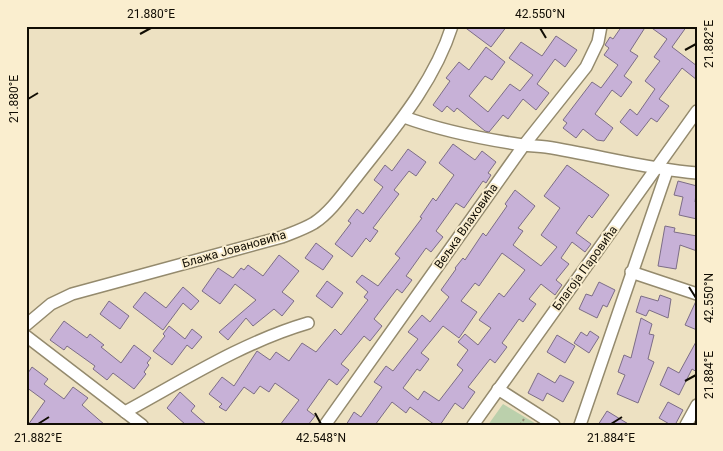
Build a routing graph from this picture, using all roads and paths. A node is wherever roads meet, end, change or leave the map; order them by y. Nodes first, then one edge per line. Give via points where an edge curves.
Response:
1 (452, 26) edge
2 (601, 26) edge
3 (697, 111) edge
4 (404, 117) junction
5 (524, 145) junction
6 (662, 170) junction
7 (697, 173) edge
8 (631, 272) junction
9 (697, 294) edge
10 (308, 323) dead end
11 (26, 325) edge
12 (26, 336) edge
13 (498, 389) junction
14 (697, 405) edge
15 (125, 412) junction
16 (525, 417) dead end
17 (140, 424) edge
18 (325, 425) edge
19 (473, 425) edge
20 (520, 425) edge
21 (554, 425) edge
22 (580, 425) edge
23 (686, 425) edge

1 - 4 street, Блажа Јовановића via 436,65
2 - 5 street, Вељка Влаховића via 598,42 586,67
3 - 6 street, Благоја Паровића
4 - 5 street via 430,126
4 - 11 street, Блажа Јовановића via 343,194 314,223 282,237 72,294 51,304
5 - 6 street
5 - 18 street, Вељка Влаховића
6 - 7 street
6 - 8 street
6 - 13 street, Благоја Паровића
8 - 9 street
8 - 22 street
10 - 15 street via 281,331 233,353
12 - 15 street
13 - 19 street, Благоја Паровића
13 - 21 street
14 - 23 street
15 - 17 street
16 - 20 path

